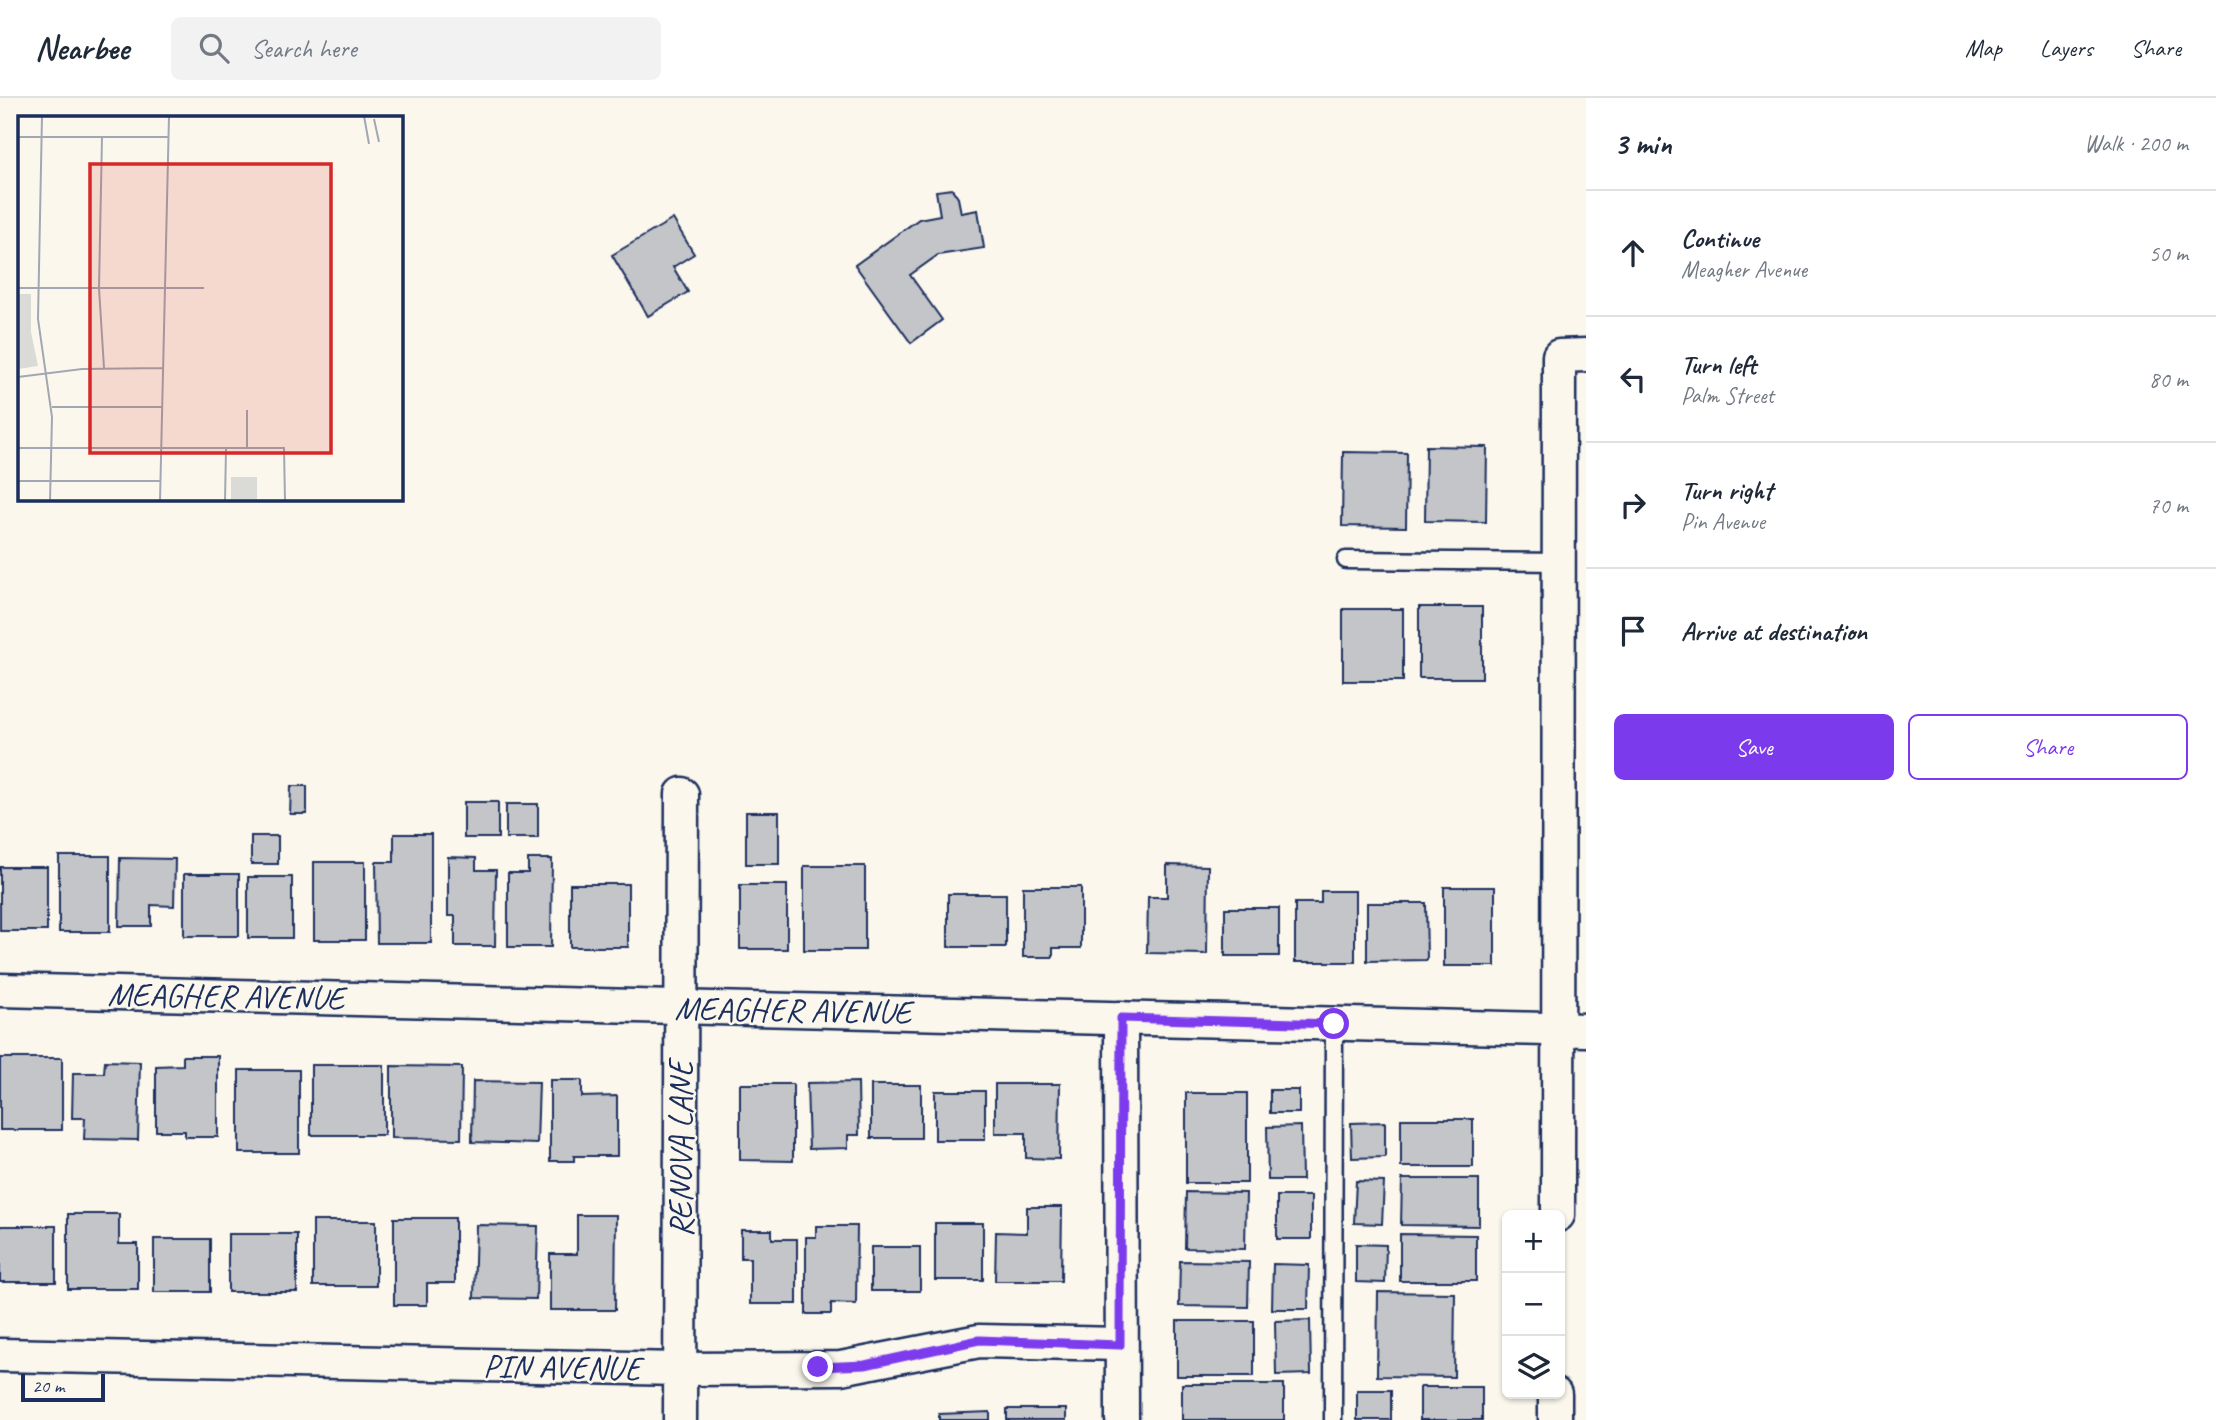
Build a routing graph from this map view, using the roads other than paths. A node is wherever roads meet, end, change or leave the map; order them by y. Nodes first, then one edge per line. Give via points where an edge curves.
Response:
1 (1572, 356) edge
2 (1346, 560) dead end
3 (1559, 562) junction
4 (1573, 675) edge
5 (682, 794) dead end
6 (0, 990) edge
7 (681, 1007) junction
8 (1121, 1018) junction
9 (1334, 1024) junction
10 (1573, 1030) edge
11 (1558, 1210) edge
12 (1120, 1345) junction
13 (0, 1354) edge
14 (680, 1369) junction
15 (1555, 1399) edge
16 (680, 1420) edge
17 (1122, 1420) edge
18 (1333, 1420) edge
19 (1555, 1420) edge

1 - 3 street
2 - 3 lane
3 - 4 street
4 - 10 street
5 - 7 street, RENOVA LANE
6 - 7 street, MEAGHER AVENUE
7 - 8 street, MEAGHER AVENUE
7 - 14 street, RENOVA LANE
8 - 9 street, MEAGHER AVENUE
8 - 12 street
9 - 10 street, MEAGHER AVENUE
9 - 18 lane
10 - 11 street
12 - 14 street, PIN AVENUE via 979,1340 841,1368
12 - 17 street
13 - 14 street, PIN AVENUE
14 - 16 street, RENOVA LANE
15 - 19 street

